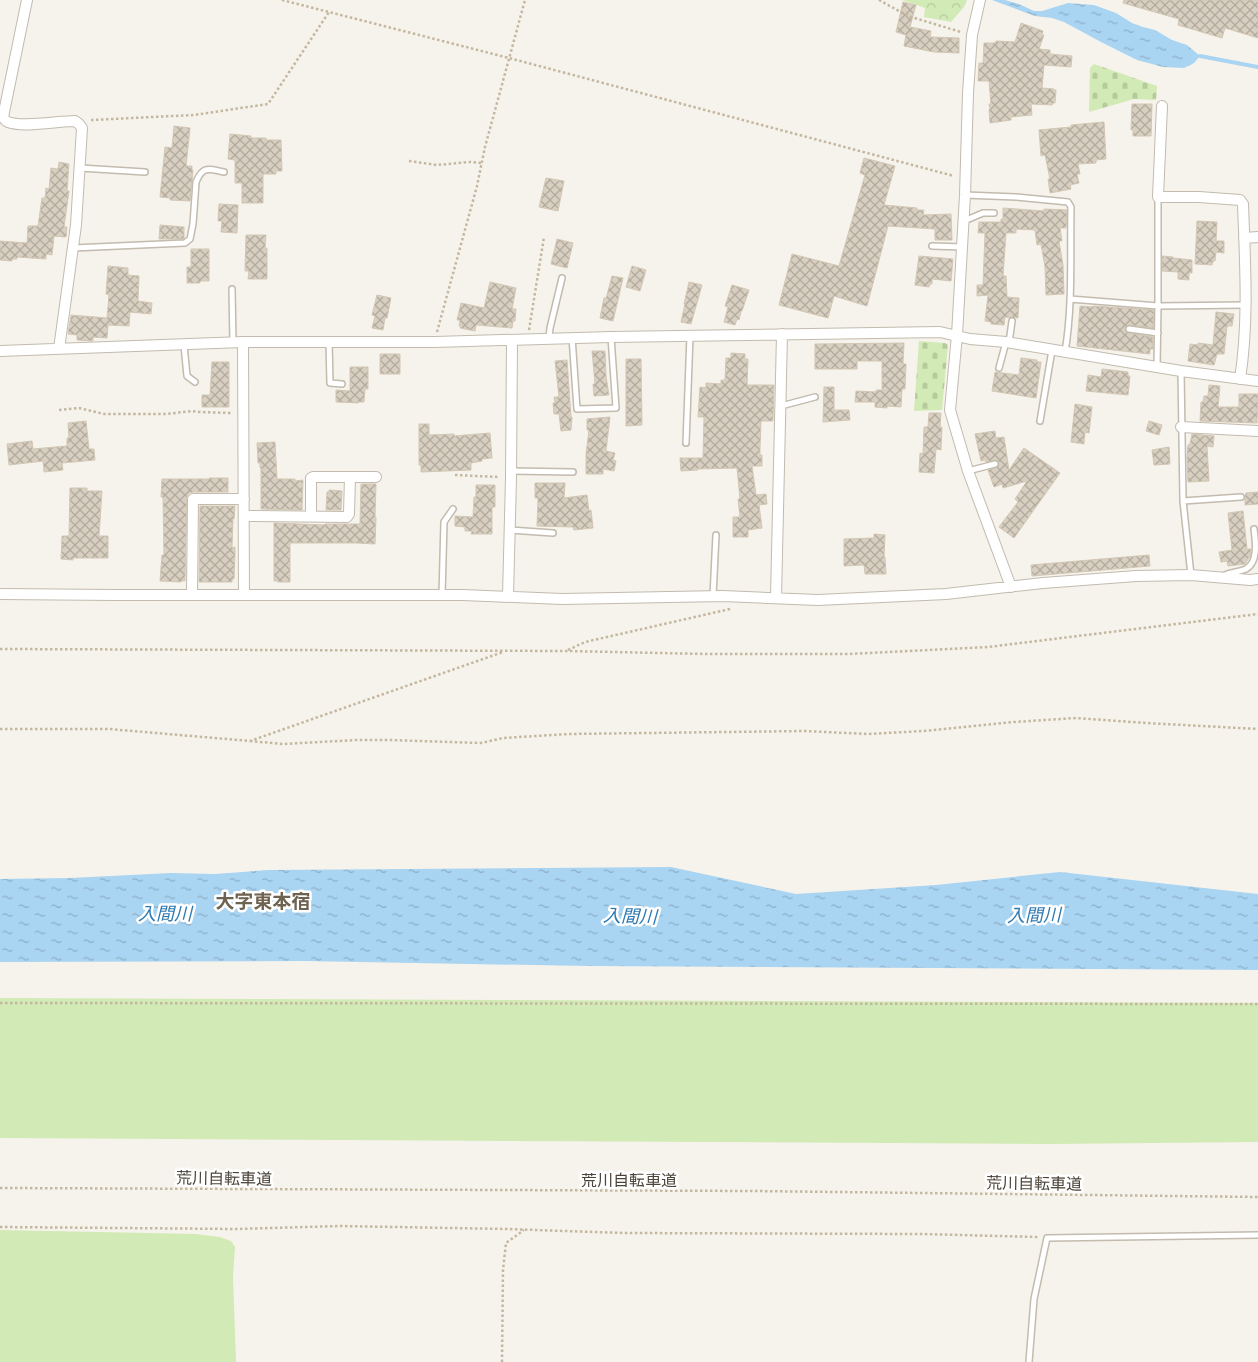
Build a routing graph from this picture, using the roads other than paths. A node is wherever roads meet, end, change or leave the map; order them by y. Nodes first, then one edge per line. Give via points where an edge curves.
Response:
1 (27, 0) edge
2 (980, 0) edge
3 (1162, 106) dead end
4 (1, 118) edge
5 (80, 168) junction
6 (145, 172) dead end
7 (224, 172) dead end
8 (965, 194) junction
9 (1158, 197) junction
10 (994, 213) dead end
11 (964, 221) junction
12 (1258, 237) edge
13 (1244, 238) junction
14 (932, 246) dead end
15 (962, 247) junction
16 (74, 248) junction
17 (562, 278) dead end
18 (232, 289) dead end
19 (1070, 299) junction
20 (1246, 305) junction
21 (1158, 306) junction
22 (1012, 321) dead end
23 (1129, 329) dead end
24 (1158, 333) junction
25 (782, 334) junction
26 (957, 335) junction
27 (690, 336) junction
28 (572, 337) junction
29 (611, 337) junction
30 (549, 338) junction
31 (512, 340) junction
32 (329, 342) junction
33 (1007, 342) junction
34 (238, 343) junction
35 (184, 345) junction
36 (59, 349) junction
37 (1052, 350) junction
38 (0, 351) edge
39 (1064, 353) junction
40 (1157, 367) junction
41 (999, 368) dead end
42 (1181, 371) junction
43 (1240, 379) junction
44 (1258, 381) edge
45 (195, 382) dead end
46 (342, 384) dead end
47 (815, 397) dead end
48 (781, 406) junction
49 (1040, 421) dead end
50 (1182, 427) junction
51 (1258, 430) edge
52 (686, 443) dead end
53 (995, 464) dead end
54 (968, 471) junction
55 (573, 472) dead end
56 (511, 474) junction
57 (350, 477) junction
58 (376, 477) dead end
59 (1241, 497) dead end
60 (244, 500) junction
61 (1183, 501) junction
62 (453, 509) dead end
63 (244, 516) junction
64 (311, 517) junction
65 (1254, 529) dead end
66 (510, 530) junction
67 (553, 533) dead end
68 (716, 535) dead end
69 (1191, 575) junction
70 (1223, 577) junction
71 (1258, 579) edge
72 (1011, 587) junction
73 (0, 594) edge
74 (442, 594) junction
75 (192, 595) junction
76 (244, 595) junction
77 (508, 596) junction
78 (713, 596) junction
79 (776, 598) junction
80 (1258, 1235) edge
81 (1029, 1362) edge

1 - 4 street
2 - 8 street via 972,35
3 - 9 street
4 - 5 street via 22,124 75,121 82,128
5 - 6 lane
5 - 16 street
7 - 16 lane via 208,168 198,176 193,224 190,238 185,243
8 - 11 street
8 - 19 lane via 1068,202 1071,206
9 - 13 street via 1240,200 1243,204
9 - 21 lane
10 - 11 lane via 983,213
11 - 15 street
12 - 13 street
13 - 20 street
14 - 15 lane
15 - 26 street
16 - 36 street
17 - 30 lane
18 - 34 lane
19 - 21 lane
19 - 39 lane
20 - 21 lane
20 - 43 street
21 - 24 lane
22 - 33 lane
23 - 24 lane
24 - 40 lane
25 - 26 street via 940,332
25 - 27 street
25 - 48 street
26 - 33 street
26 - 54 street via 950,410
27 - 29 street
27 - 52 lane
28 - 29 street
28 - 29 lane via 577,409 616,408
28 - 30 street
30 - 31 street
31 - 32 street
31 - 56 street
32 - 34 street
32 - 46 lane via 330,383
33 - 37 street
33 - 41 lane
34 - 35 street
34 - 60 street via 244,413
35 - 36 street
35 - 45 lane via 187,376
36 - 38 street
37 - 39 street
37 - 49 lane
39 - 40 street
40 - 42 street
42 - 43 street
42 - 50 lane
43 - 44 street
47 - 48 lane
48 - 79 street
50 - 51 street
50 - 61 lane
53 - 54 lane
54 - 72 street
55 - 56 lane
56 - 66 street
57 - 58 street
57 - 64 street via 347,517
57 - 64 street via 311,478
59 - 61 lane
60 - 63 street
60 - 75 street via 193,498
61 - 69 lane
62 - 74 lane via 444,522
63 - 64 street
63 - 76 street
65 - 70 lane via 1255,562 1246,569
66 - 67 lane
66 - 77 street
68 - 78 lane
69 - 70 street
69 - 72 street
70 - 71 street
72 - 79 street via 946,594 818,600
73 - 75 street
74 - 76 street
74 - 77 street
75 - 76 street
77 - 78 street via 562,599
78 - 79 street
80 - 81 lane via 1047,1238 1034,1299

